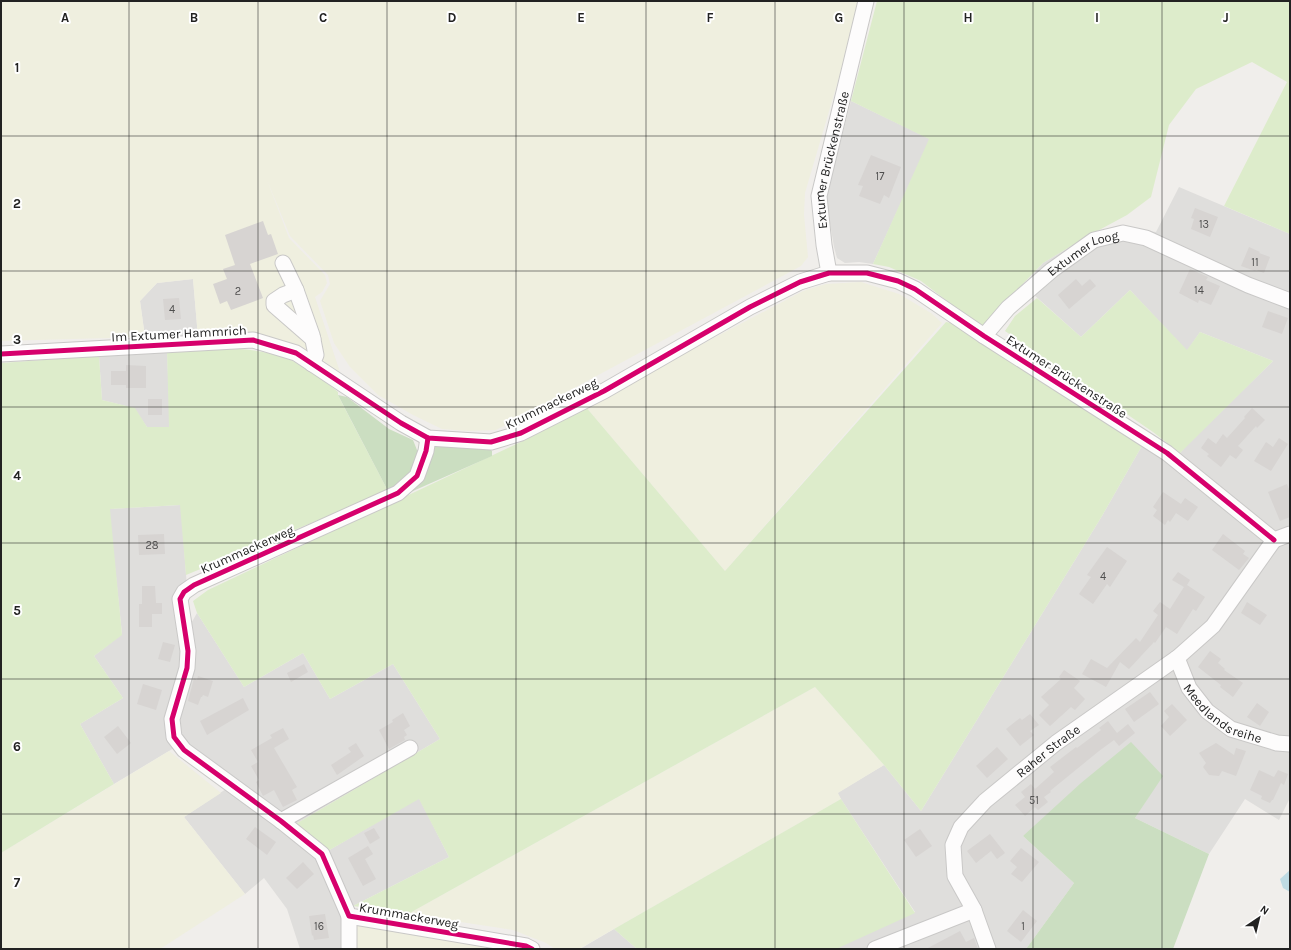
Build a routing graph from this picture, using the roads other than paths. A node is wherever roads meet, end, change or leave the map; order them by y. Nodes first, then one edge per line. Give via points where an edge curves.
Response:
1 (866, 1) edge
2 (283, 263) dead end
3 (829, 273) junction
4 (296, 290) junction
5 (1290, 300) edge
6 (984, 336) junction
7 (313, 340) junction
8 (1, 354) edge
9 (312, 364) junction
10 (428, 438) junction
11 (1290, 534) edge
12 (1274, 540) junction
13 (1177, 658) junction
14 (1290, 744) edge
15 (410, 748) dead end
16 (281, 821) junction
17 (974, 910) junction
18 (349, 916) junction
19 (349, 949) edge
20 (532, 949) edge
21 (875, 949) edge
22 (988, 949) edge

1 - 3 street, Extumer Brückenstraße via 819,196
2 - 4 street
3 - 6 street, Extumer Brückenstraße via 867,273 898,281 915,289
3 - 10 street, Krummackerweg via 800,282 750,307 604,391 521,433 490,442
4 - 7 street
4 - 7 street via 283,294 274,301 274,306
5 - 6 street, Extumer Loog via 1248,285 1146,238 1123,233 1094,240 1052,270 1008,308
6 - 12 street, Extumer Brückenstraße via 1167,453
7 - 9 street via 316,355
8 - 9 street, Im Extumer Hammrich via 253,340 296,353
9 - 10 street, Im Extumer Hammrich
10 - 16 street, Krummackerweg via 417,476 398,493 194,585 184,592 180,599 188,651 187,668 172,720 174,737 184,750
11 - 12 street
12 - 13 street, Raher Straße via 1213,626
13 - 14 street, Meedlandsreihe via 1189,688 1207,711 1231,729 1277,743
13 - 17 street, Raher Straße via 1056,743 985,801 961,827 953,845 955,876
15 - 16 street
16 - 18 street, Krummackerweg via 322,854
17 - 21 street
17 - 22 street, Raher Straße
18 - 19 street, Krummackerweg
18 - 20 street, Krummackerweg

